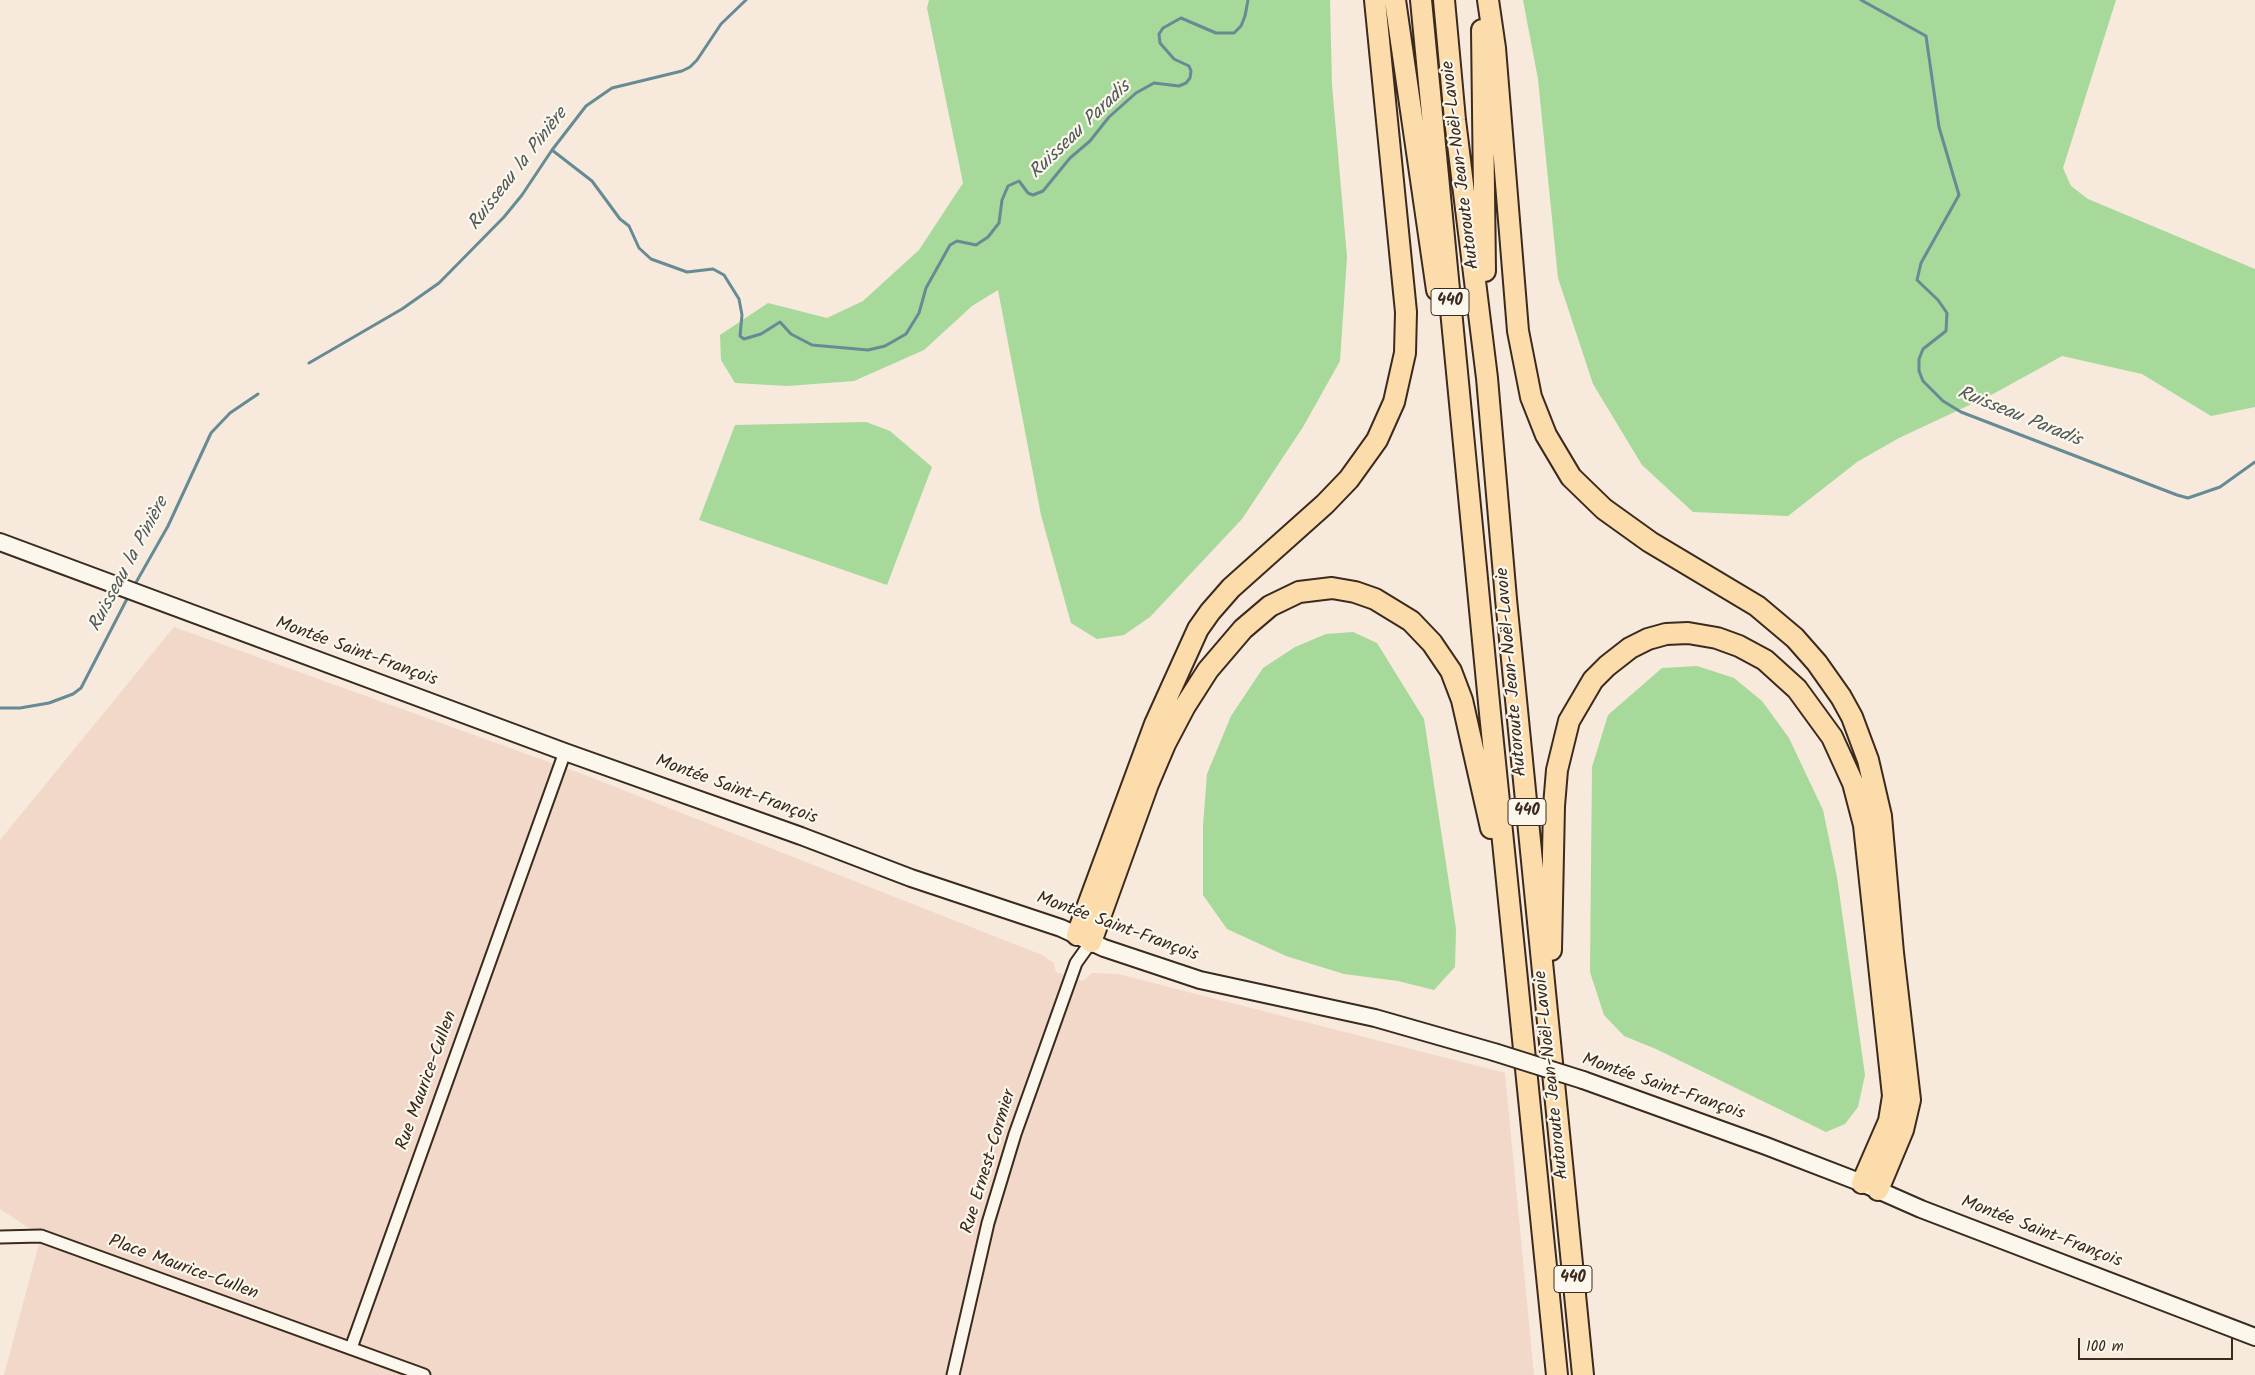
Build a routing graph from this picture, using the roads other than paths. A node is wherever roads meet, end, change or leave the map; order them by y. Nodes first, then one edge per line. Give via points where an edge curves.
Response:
1 (1376, 0) edge
2 (1395, 0) edge
3 (1421, 0) edge
4 (1444, 0) edge
5 (1482, 0) edge
6 (1488, 0) edge
7 (1487, 378) junction
8 (1471, 523) junction
9 (0, 542) edge
10 (565, 752) junction
11 (1084, 938) junction
12 (1514, 938) junction
13 (1548, 1024) junction
14 (1870, 1186) junction
15 (0, 1237) edge
16 (2255, 1337) edge
17 (351, 1348) junction
18 (424, 1375) edge
19 (953, 1375) edge
20 (1557, 1375) edge
21 (1583, 1375) edge

1 - 11 highway via 1406,312 1405,353 1396,396 1377,440 1349,479 1231,588 1198,629 1155,724
2 - 8 highway
3 - 8 highway, Autoroute Jean-Noël-Lavoie / 440
4 - 7 highway, Autoroute Jean-Noël-Lavoie / 440 via 1455,120
5 - 7 highway
6 - 14 highway via 1495,48 1518,331 1531,397 1546,435 1571,477 1609,514 1757,606 1795,638 1826,674 1846,706 1868,760 1879,803 1910,1100 1903,1130
7 - 13 highway, Autoroute Jean-Noël-Lavoie / 440
8 - 12 highway, Autoroute Jean-Noël-Lavoie / 440
9 - 10 street, Montée Saint-François
10 - 11 street, Montée Saint-François
10 - 17 street, Rue Maurice-Cullen
11 - 12 highway via 1160,754 1196,688 1236,635 1263,611 1294,594 1326,588 1360,593 1394,608 1419,628 1445,660 1456,682 1468,721
11 - 14 street, Montée Saint-François, bridge via 1104,948 1200,980 1383,1020 1583,1080 1677,1112
11 - 19 street, Rue Ernest-Cormier via 1009,1153 988,1224
12 - 20 highway, Autoroute Jean-Noël-Lavoie / 440
13 - 14 highway via 1555,793 1561,749 1573,712 1587,688 1606,666 1648,639 1688,633 1739,646 1773,667 1814,711 1845,764 1863,816 1893,1096
13 - 21 highway, Autoroute Jean-Noël-Lavoie / 440
14 - 16 street, Montée Saint-François
15 - 17 street, Place Maurice-Cullen via 41,1236
17 - 18 street

